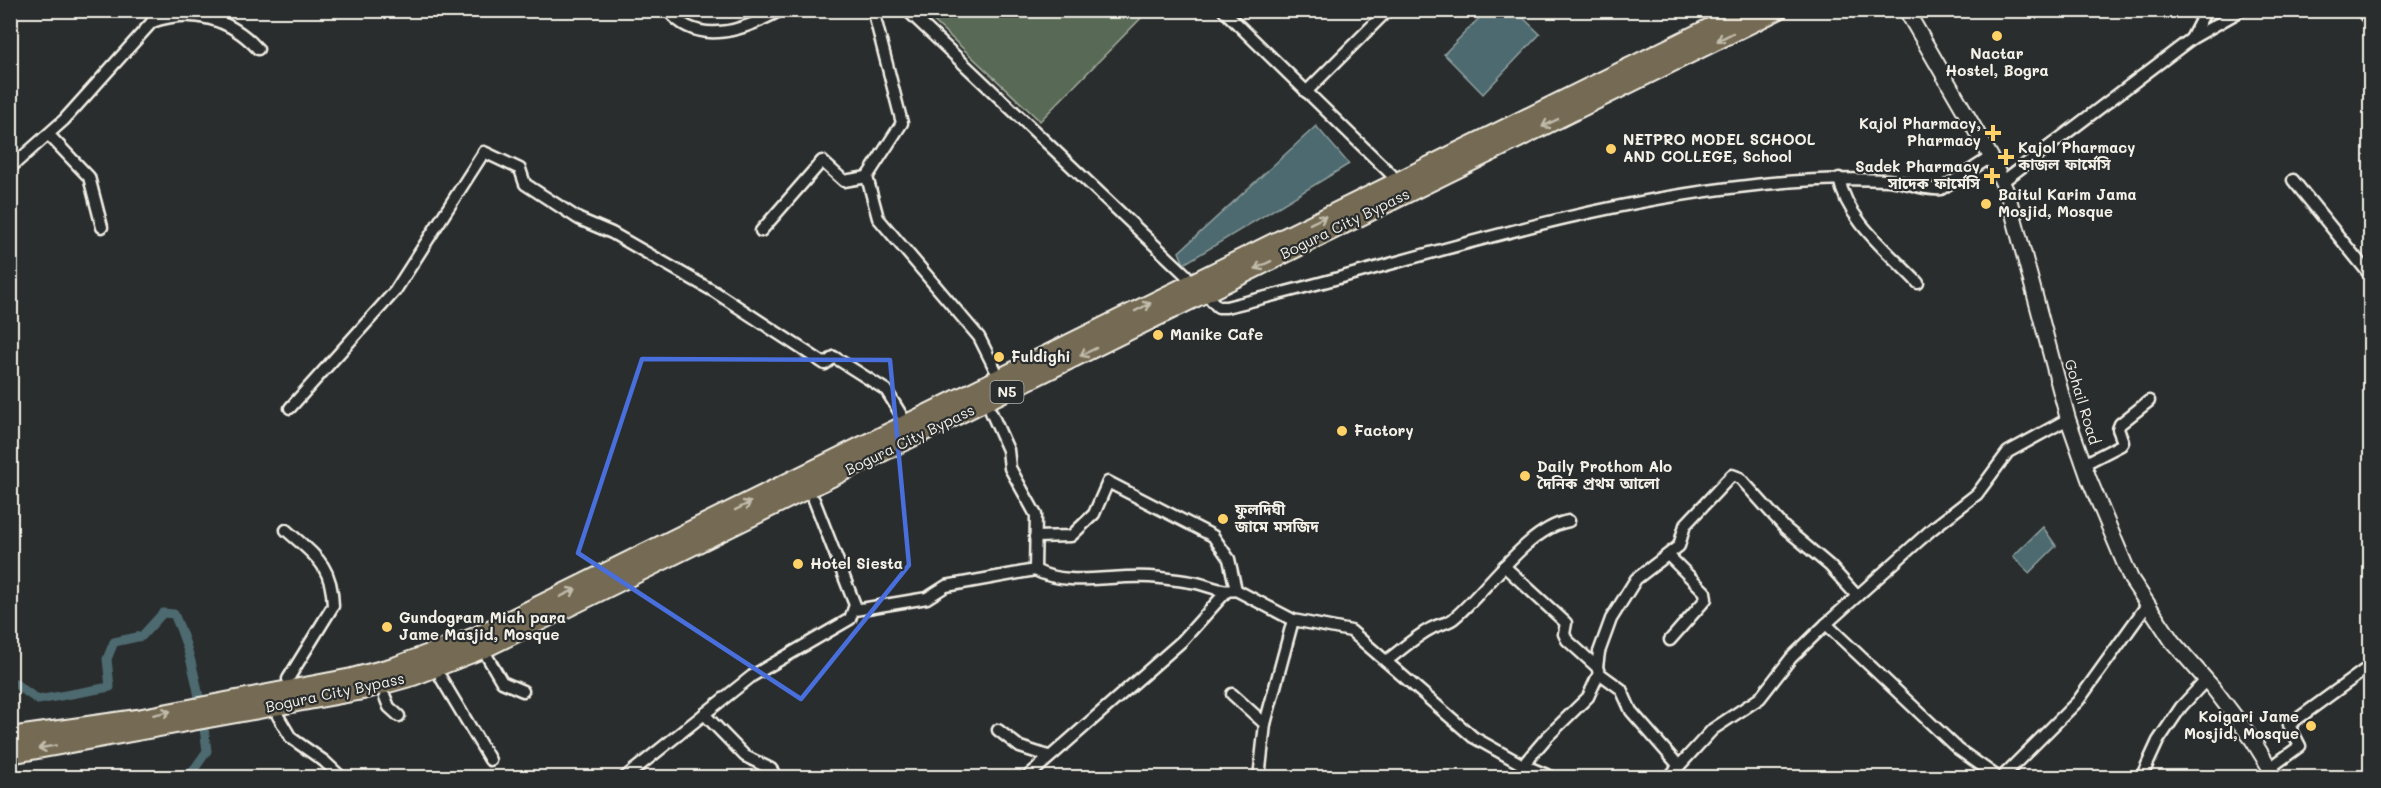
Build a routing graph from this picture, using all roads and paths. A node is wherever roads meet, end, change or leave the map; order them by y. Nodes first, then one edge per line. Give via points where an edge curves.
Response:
1 (156, 10) edge
2 (668, 10) edge
3 (781, 10) edge
4 (873, 10) edge
5 (908, 10) edge
6 (1223, 10) edge
7 (1388, 10) edge
8 (1746, 10) edge
9 (1778, 10) edge
10 (1906, 10) edge
11 (2206, 10) edge
12 (2242, 10) edge
13 (2361, 10) edge
14 (2370, 21) edge
15 (152, 22) junction
16 (2191, 39) junction
17 (258, 49) dead end
18 (1306, 92) junction
19 (49, 135) junction
20 (1991, 157) junction
21 (10, 168) edge
22 (1391, 174) dead end
23 (867, 177) junction
24 (1839, 178) junction
25 (2293, 180) dead end
26 (2002, 182) junction
27 (102, 227) dead end
28 (760, 231) dead end
29 (1186, 275) dead end
30 (2370, 275) edge
31 (1918, 283) dead end
32 (1212, 301) dead end
33 (994, 369) dead end
34 (2149, 401) dead end
35 (290, 408) dead end
36 (990, 411) dead end
37 (902, 416) dead end
38 (2068, 419) junction
39 (2084, 464) junction
40 (814, 500) dead end
41 (1569, 521) dead end
42 (286, 530) dead end
43 (1035, 537) junction
44 (1669, 556) junction
45 (1504, 566) junction
46 (1035, 570) junction
47 (1231, 591) junction
48 (1857, 596) junction
49 (2147, 605) junction
50 (855, 610) junction
51 (1293, 620) junction
52 (1826, 624) junction
53 (1671, 640) dead end
54 (488, 658) dead end
55 (1386, 661) junction
56 (2370, 666) edge
57 (1598, 670) junction
58 (441, 678) dead end
59 (288, 679) dead end
60 (2206, 680) junction
61 (523, 691) dead end
62 (1232, 694) dead end
63 (385, 697) dead end
64 (215, 711) junction
65 (704, 714) junction
66 (189, 715) junction
67 (278, 716) dead end
68 (399, 716) dead end
69 (1265, 724) junction
70 (998, 730) dead end
71 (10, 737) edge
72 (10, 754) edge
73 (1048, 756) junction
74 (490, 760) dead end
75 (1523, 765) junction
76 (1679, 766) junction
77 (2273, 772) edge
78 (342, 777) edge
79 (624, 777) edge
80 (777, 777) edge
81 (1026, 777) edge
82 (1259, 777) edge
83 (1554, 777) edge
84 (1668, 777) edge
85 (2000, 777) edge
86 (2142, 777) edge

1 - 15 street
2 - 3 street via 689,30 707,34 721,33
4 - 23 street via 902,123
5 - 29 street
6 - 18 street
7 - 18 street
64 -> 8 highway, Bogura City Bypass via 394,667 475,637
9 -> 64 highway, Bogura City Bypass / N5 via 486,647 413,676 363,690
10 - 20 main road, Gohail Road
11 - 16 street
12 - 16 street
13 - 14 street
15 - 17 street via 170,16 217,18 246,35
15 - 19 street
16 - 26 street
18 - 22 street
19 - 21 street
19 - 27 street via 89,177
20 - 24 street via 1941,189
20 - 26 main road, Gohail Road
23 - 28 street via 844,181 822,161
23 - 33 street via 878,218 980,337
24 - 31 street via 1842,196 1855,216
24 - 32 street via 1746,186 1631,203 1540,223 1248,301 1218,307
25 - 30 street
26 - 38 main road, Gohail Road
34 - 39 street via 2120,424 2121,445
35 - 37 street via 395,291 484,152 520,169 525,184 579,219 612,233 715,292 825,364 834,357 886,390
36 - 43 street via 1008,450 1011,468 1036,515
38 - 39 main road, Gohail Road
38 - 48 street via 2008,452 1977,494 1932,528
39 - 49 main road, Gohail Road via 2127,569
40 - 50 street
41 - 45 street via 1548,530
42 - 59 street via 325,566 333,593 333,606
43 - 46 street
43 - 47 street via 1071,536 1094,514 1107,482 1214,536 1229,559
44 - 48 street via 1679,546 1685,525 1732,475 1737,475 1785,528 1830,566
44 - 53 street via 1705,592 1706,599
44 - 57 street via 1636,579 1611,619 1599,652
45 - 55 street via 1450,621 1432,627
45 - 57 street via 1566,623 1567,640
46 - 47 street via 1063,578 1150,577
46 - 50 street via 946,586 927,598
47 - 51 street
47 - 73 street via 1182,641
48 - 52 street
49 - 60 main road, Gohail Road
49 - 85 street via 2078,701
50 - 65 street via 850,619 752,676
51 - 55 street via 1351,631
51 - 69 street
52 - 76 street via 1791,658 1760,698 1713,729
52 - 85 street via 1958,749
54 - 61 street via 502,682
55 - 75 street via 1473,737
56 - 77 street via 2289,725 2300,746
57 - 75 street via 1588,697
57 - 76 street via 1621,689 1631,711
58 - 74 street
60 - 77 main road, Gohail Road
60 - 86 street via 2158,741
62 - 69 street
63 - 68 street
64 - 66 highway
65 - 79 street
65 - 80 street via 746,756 771,769
71 -> 66 highway
66 -> 72 highway
67 - 78 street via 291,738
69 - 82 street
70 - 73 street via 1020,747
73 - 81 street
75 - 83 street
76 - 84 street

